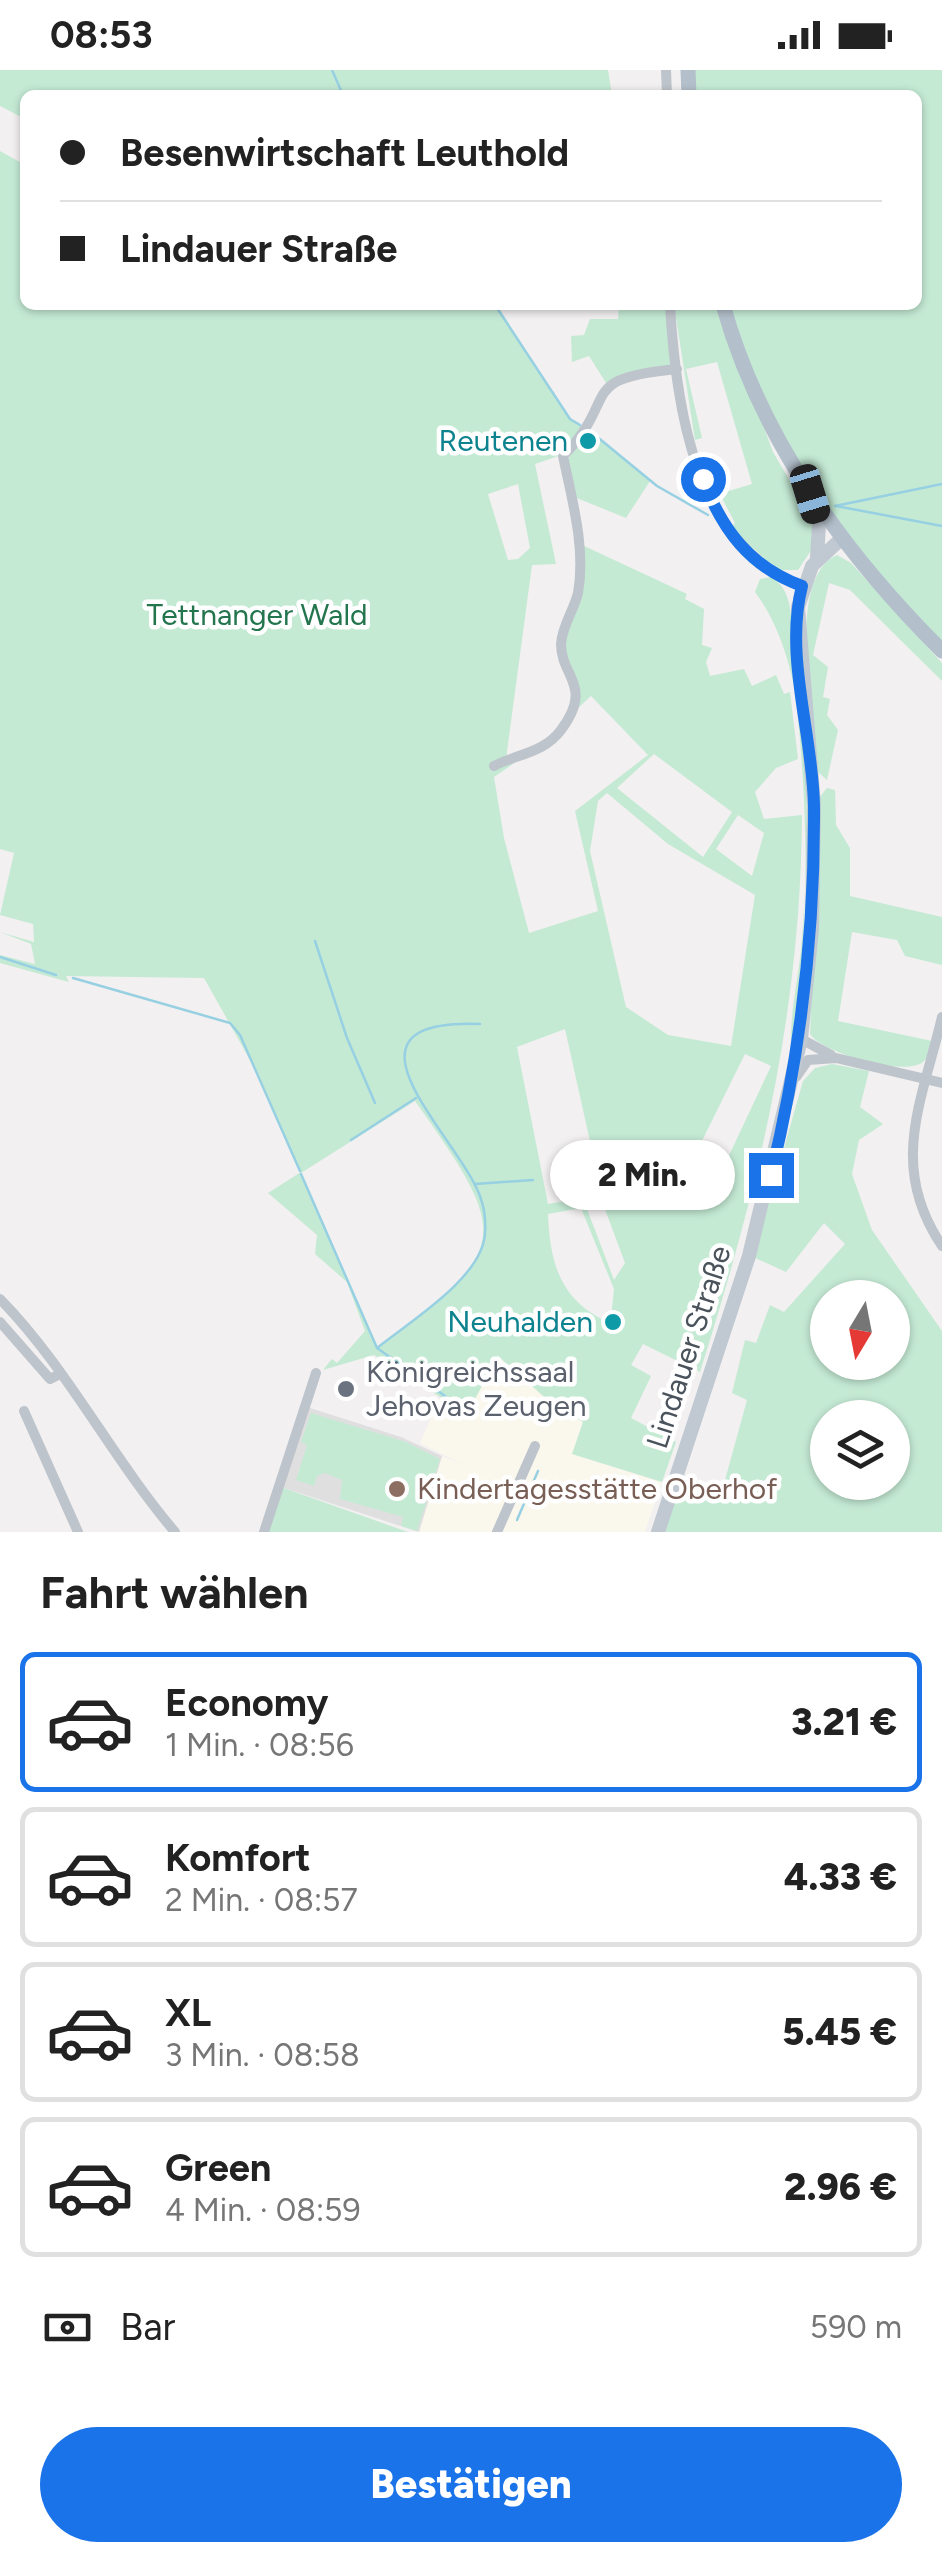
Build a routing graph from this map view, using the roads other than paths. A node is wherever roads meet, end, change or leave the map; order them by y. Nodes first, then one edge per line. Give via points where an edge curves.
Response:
1 (671, 310) edge
2 (725, 310) edge
3 (677, 369) junction
4 (810, 494) junction
5 (842, 538) junction
6 (817, 558) junction
7 (802, 586) junction
8 (942, 650) edge
9 (494, 766) dead end
10 (942, 1017) edge
11 (801, 1039) junction
12 (836, 1058) junction
13 (927, 1080) junction
14 (942, 1083) edge
15 (792, 1087) junction
16 (942, 1246) edge
17 (0, 1300) edge
18 (0, 1322) edge
19 (316, 1372) dead end
20 (60, 1374) junction
21 (24, 1410) dead end
22 (535, 1446) dead end
23 (78, 1532) edge
24 (175, 1532) edge
25 (264, 1532) edge
26 (497, 1532) edge
27 (658, 1532) edge

1 - 3 street
2 - 4 main road via 770,426
3 - 7 street via 695,455 719,517 752,558
3 - 9 street via 629,374 609,384 563,456 580,547 578,592 561,642 574,698 553,739
4 - 5 main road
4 - 6 main road via 819,524
5 - 6 main road, Lindauer Straße
5 - 8 main road
6 - 7 main road, Lindauer Straße
7 - 11 main road, Lindauer Straße via 797,638 814,823
10 - 13 street
11 - 12 street
11 - 15 main road, Lindauer Straße
12 - 13 street
12 - 15 street via 808,1060
13 - 14 street
13 - 16 street via 910,1165 918,1206
15 - 27 main road, Lindauer Straße via 749,1256
17 - 20 street
18 - 20 street via 50,1379
19 - 25 street
20 - 24 street
21 - 23 street
22 - 26 street

